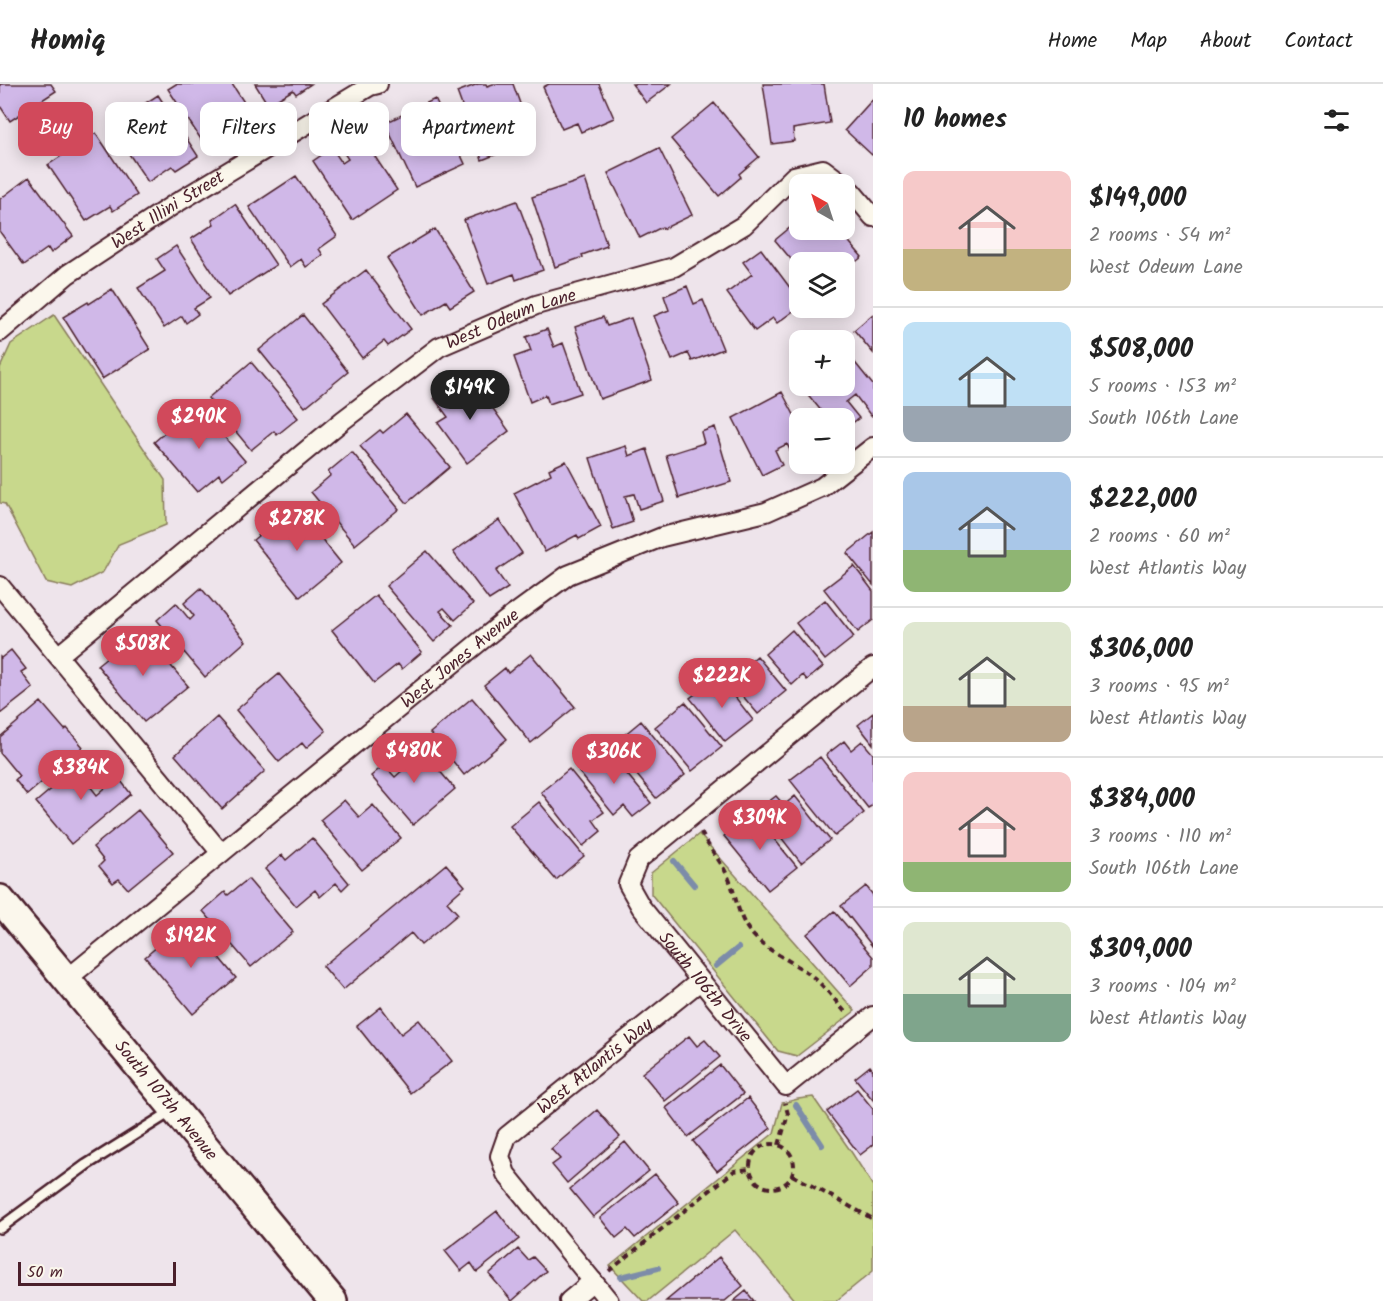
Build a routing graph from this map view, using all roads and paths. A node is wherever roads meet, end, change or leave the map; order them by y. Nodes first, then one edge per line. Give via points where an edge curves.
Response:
1 (378, 84) edge
2 (802, 174) edge
3 (830, 174) edge
4 (789, 181) edge
5 (855, 196) edge
6 (873, 217) edge
7 (0, 332) edge
8 (873, 447) edge
9 (0, 586) edge
10 (58, 656) junction
11 (873, 667) edge
12 (691, 817) junction
13 (221, 853) junction
14 (0, 899) edge
15 (67, 979) junction
16 (700, 981) junction
17 (873, 1016) edge
18 (858, 1028) junction
19 (786, 1086) junction
20 (174, 1110) junction
21 (779, 1145) junction
22 (750, 1169) junction
23 (792, 1175) junction
24 (873, 1219) edge
25 (0, 1228) edge
26 (593, 1281) junction
27 (333, 1301) edge
28 (569, 1301) edge
29 (609, 1301) edge

1 - 7 street, West Illini Street via 173,205 68,273
2 - 3 street, West Odeum Lane via 823,169
4 - 10 street, West Odeum Lane via 744,225 674,267 536,305 439,347 333,429
5 - 6 street
8 - 13 street, West Jones Avenue via 822,487 766,512 662,537 568,575 505,621
9 - 10 street
10 - 13 street
11 - 12 street
12 - 16 street, South 106th Drive via 638,860 628,884 641,908
12 - 18 path via 730,880 747,928 769,949 820,983
13 - 15 street, West Jones Avenue
14 - 15 main road, South 107th Avenue
15 - 20 main road, South 107th Avenue
16 - 19 street, South 106th Drive
16 - 26 street, West Atlantis Way via 507,1136 500,1156 506,1174
17 - 18 street
18 - 19 street
19 - 21 path via 788,1114
20 - 25 lane via 86,1165
20 - 27 main road, South 107th Avenue
21 - 22 path via 760,1147 754,1152
21 - 23 path via 792,1156
22 - 23 path via 754,1180 765,1188 780,1187
22 - 26 path via 734,1171
23 - 24 path
26 - 28 street
26 - 29 street

